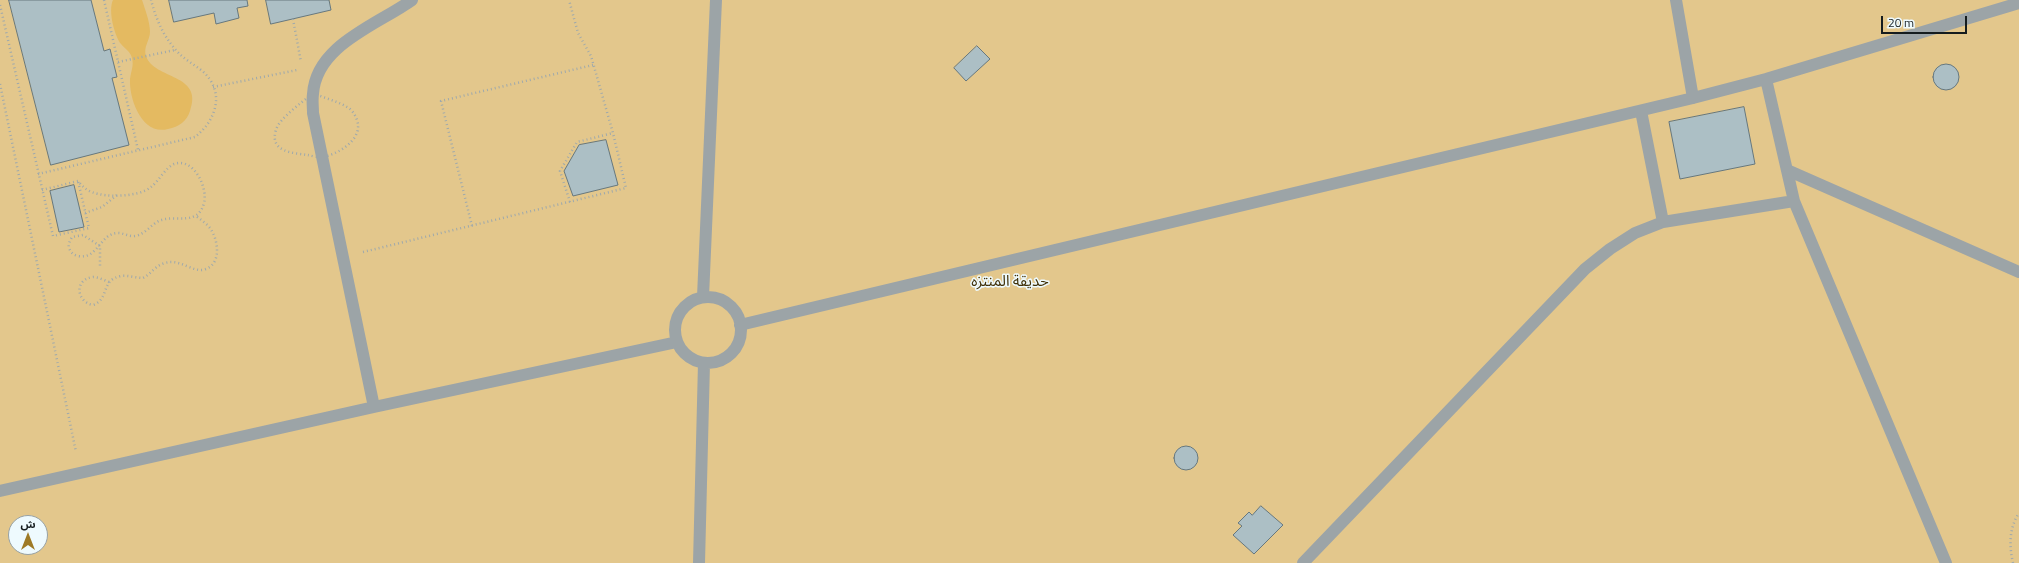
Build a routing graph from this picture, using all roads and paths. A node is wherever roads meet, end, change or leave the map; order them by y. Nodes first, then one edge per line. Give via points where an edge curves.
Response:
1 (104, 0) edge
2 (151, 0) edge
3 (412, 0) edge
4 (569, 0) edge
5 (716, 0) edge
6 (1676, 0) edge
7 (2019, 3) edge
8 (0, 5) edge
9 (293, 19) dead end
10 (175, 50) junction
11 (118, 62) junction
12 (593, 65) junction
13 (1766, 79) junction
14 (0, 84) edge
15 (213, 87) junction
16 (1693, 98) junction
17 (1641, 111) junction
18 (613, 133) junction
19 (138, 150) junction
20 (1787, 170) junction
21 (38, 174) junction
22 (78, 181) junction
23 (42, 190) junction
24 (117, 195) junction
25 (1794, 201) junction
26 (570, 202) junction
27 (85, 213) junction
28 (196, 216) junction
29 (1663, 222) junction
30 (472, 226) junction
31 (100, 246) junction
32 (343, 257) junction
33 (100, 266) dead end
34 (2019, 272) edge
35 (109, 282) junction
36 (703, 297) junction
37 (740, 325) junction
38 (677, 342) junction
39 (704, 363) junction
40 (374, 407) junction
41 (80, 473) junction
42 (0, 491) edge
43 (2019, 513) edge
44 (699, 563) edge
45 (1303, 563) edge
46 (1946, 563) edge
47 (2014, 563) edge

1 - 11 path
2 - 10 path via 163,34
3 - 32 lane via 343,43 332,53 323,65 313,93 314,113
4 - 12 path via 578,33
5 - 36 lane
6 - 16 lane
7 - 13 lane
8 - 21 path
9 - 15 path via 302,69
10 - 11 path
10 - 15 path via 201,70
11 - 19 path
12 - 18 path
12 - 30 path via 441,101
13 - 16 lane
13 - 20 lane
14 - 41 path
15 - 19 path via 216,98 215,110 204,130 194,137
16 - 17 lane
17 - 29 lane
17 - 37 lane
18 - 26 path via 577,142 560,171
18 - 26 path via 626,188
19 - 21 path
20 - 25 lane
20 - 34 lane
21 - 23 path
22 - 23 path
22 - 24 path via 92,192
22 - 27 path
23 - 27 path via 53,236 89,228
24 - 27 path via 102,207
24 - 28 path via 143,192 174,165 181,163 192,168 204,191 202,210
25 - 29 lane
25 - 46 lane
26 - 30 path
28 - 31 path via 188,220 161,220 135,236 117,233 110,235
28 - 35 path via 210,228 213,235 216,258 213,265 199,270 172,261 157,266 143,278 123,276
29 - 45 lane via 1635,233 1586,269
30 - 32 path
31 - 31 path via 94,253 85,257 74,254 69,247 72,237 76,235 83,235
31 - 33 path
32 - 40 lane
35 - 35 path via 102,300 98,303 93,305 82,300 79,295 79,289 87,279 93,277
36 - 37 lane via 714,298 731,307 738,315
36 - 38 lane via 682,309 676,325
37 - 39 lane via 741,335 732,353 724,360
38 - 39 lane via 687,357
38 - 40 lane
39 - 44 lane
40 - 41 lane
41 - 42 lane
43 - 47 path via 2010,535 2010,552

